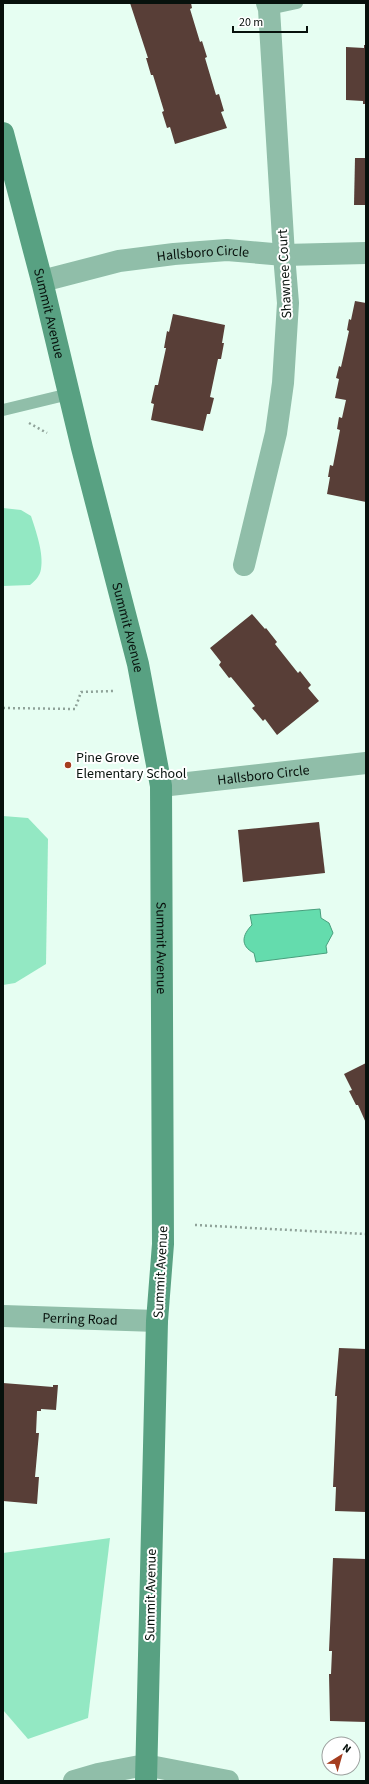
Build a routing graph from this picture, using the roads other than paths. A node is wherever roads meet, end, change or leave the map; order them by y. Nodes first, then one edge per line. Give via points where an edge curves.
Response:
1 (297, 3) edge
2 (268, 6) edge
3 (3, 133) edge
4 (366, 253) edge
5 (284, 255) junction
6 (42, 281) junction
7 (68, 394) junction
8 (3, 410) edge
9 (244, 565) dead end
10 (366, 763) edge
11 (161, 786) junction
12 (3, 1316) edge
13 (157, 1321) junction
14 (145, 1773) edge
15 (74, 1781) edge
16 (228, 1781) edge

1 - 2 lane
2 - 5 street, Shawnee Court
3 - 6 street, Summit Avenue
4 - 5 street, Hallsboro Circle
5 - 6 street, Hallsboro Circle via 228,250 174,254 119,261
5 - 9 street, Shawnee Court via 288,303 283,383 276,433
6 - 7 street, Summit Avenue
7 - 8 lane
7 - 11 street, Summit Avenue via 138,664
10 - 11 street, Hallsboro Circle
11 - 13 street, Summit Avenue via 163,1244
12 - 13 street, Perring Road
13 - 14 street, Summit Avenue
14 - 15 street via 98,1774
14 - 16 street

